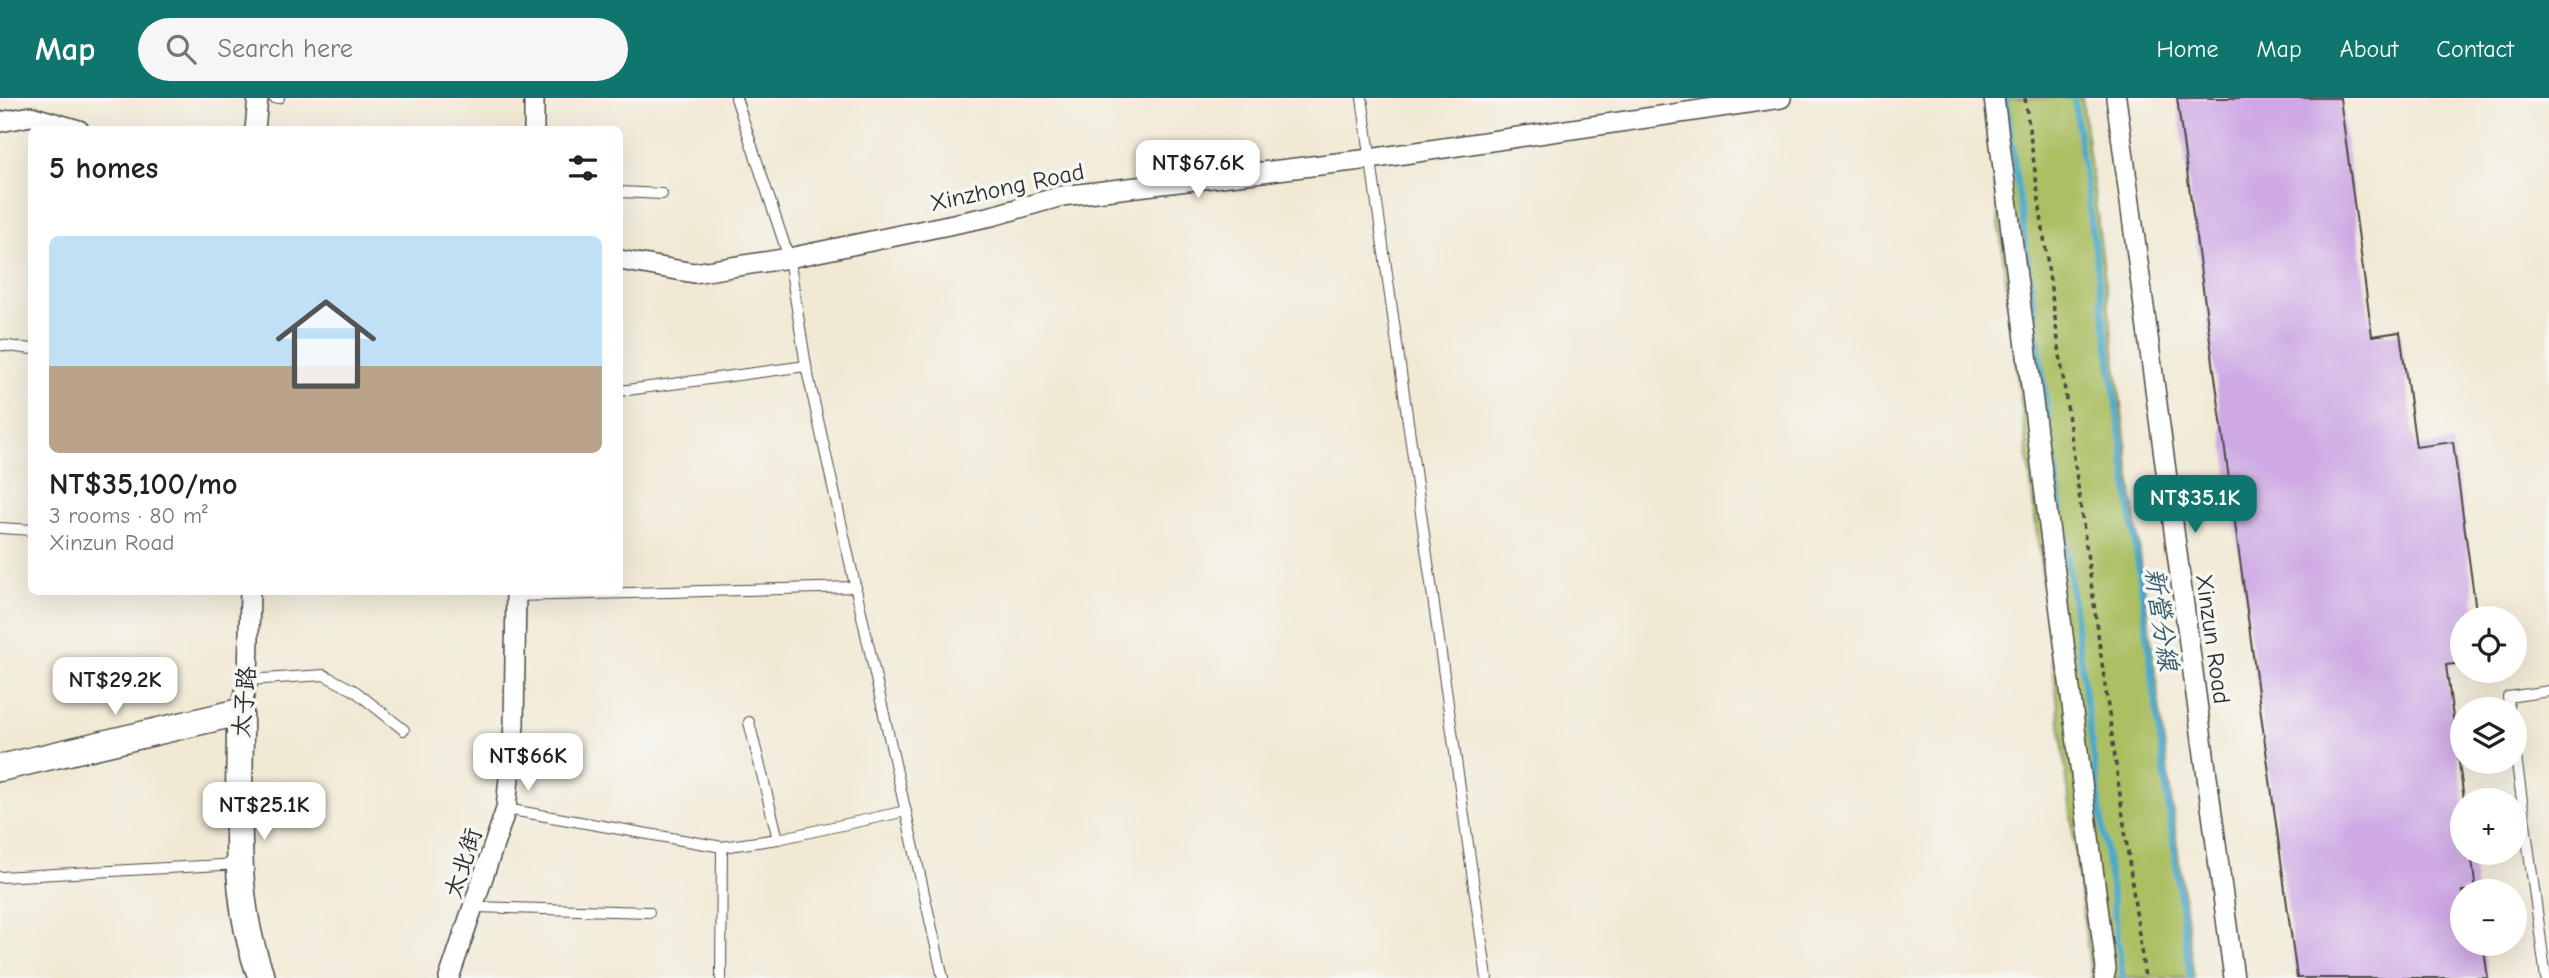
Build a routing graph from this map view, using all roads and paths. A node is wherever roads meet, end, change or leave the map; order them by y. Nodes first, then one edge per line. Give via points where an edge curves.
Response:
1 (258, 98) edge
2 (534, 98) edge
3 (736, 98) edge
4 (1362, 98) edge
5 (1781, 98) edge
6 (1994, 98) edge
7 (2025, 98) edge
8 (2116, 98) edge
9 (0, 122) edge
10 (65, 126) edge
11 (255, 126) edge
12 (534, 126) edge
13 (1370, 159) junction
14 (623, 192) edge
15 (662, 194) dead end
16 (789, 258) junction
17 (623, 261) edge
18 (0, 345) edge
19 (28, 348) edge
20 (806, 366) junction
21 (623, 391) edge
22 (0, 528) edge
23 (28, 530) edge
24 (856, 587) junction
25 (623, 592) edge
26 (250, 595) edge
27 (516, 595) edge
28 (248, 680) junction
29 (2549, 691) edge
30 (2508, 697) edge
31 (240, 712) junction
32 (749, 722) dead end
33 (404, 730) dead end
34 (0, 768) edge
35 (2518, 774) edge
36 (506, 809) junction
37 (906, 811) junction
38 (778, 839) junction
39 (722, 847) junction
40 (241, 864) junction
41 (0, 877) edge
42 (476, 907) junction
43 (649, 912) dead end
44 (262, 978) edge
45 (449, 978) edge
46 (721, 978) edge
47 (943, 978) edge
48 (1487, 978) edge
49 (2105, 978) edge
50 (2145, 978) edge
51 (2234, 978) edge
52 (2546, 978) edge

1 - 11 street
2 - 12 street
3 - 16 lane
4 - 13 lane
5 - 13 street, Xinzhong Road
6 - 49 street
7 - 50 path
8 - 51 street, Xinzun Road
9 - 10 street via 31,116
13 - 16 street, Xinzhong Road via 1062,196 992,216
13 - 48 lane
14 - 15 lane
16 - 17 street, Xinzhong Road via 694,273
16 - 20 lane
18 - 19 lane
20 - 21 lane
20 - 24 lane
22 - 23 lane
24 - 25 lane
24 - 37 lane
26 - 28 street, 太子路
27 - 36 street, 太北街 via 514,725
28 - 31 street, 太子路
28 - 33 lane via 324,675 355,691
29 - 30 lane
31 - 34 street
31 - 40 street, 太子路
32 - 38 lane
35 - 52 lane
36 - 39 lane
36 - 42 street, 太北街
37 - 38 lane
37 - 47 lane
38 - 39 lane
39 - 46 lane
40 - 41 lane
40 - 44 street, 太子路 via 250,947
42 - 43 lane
42 - 45 street, 太北街

